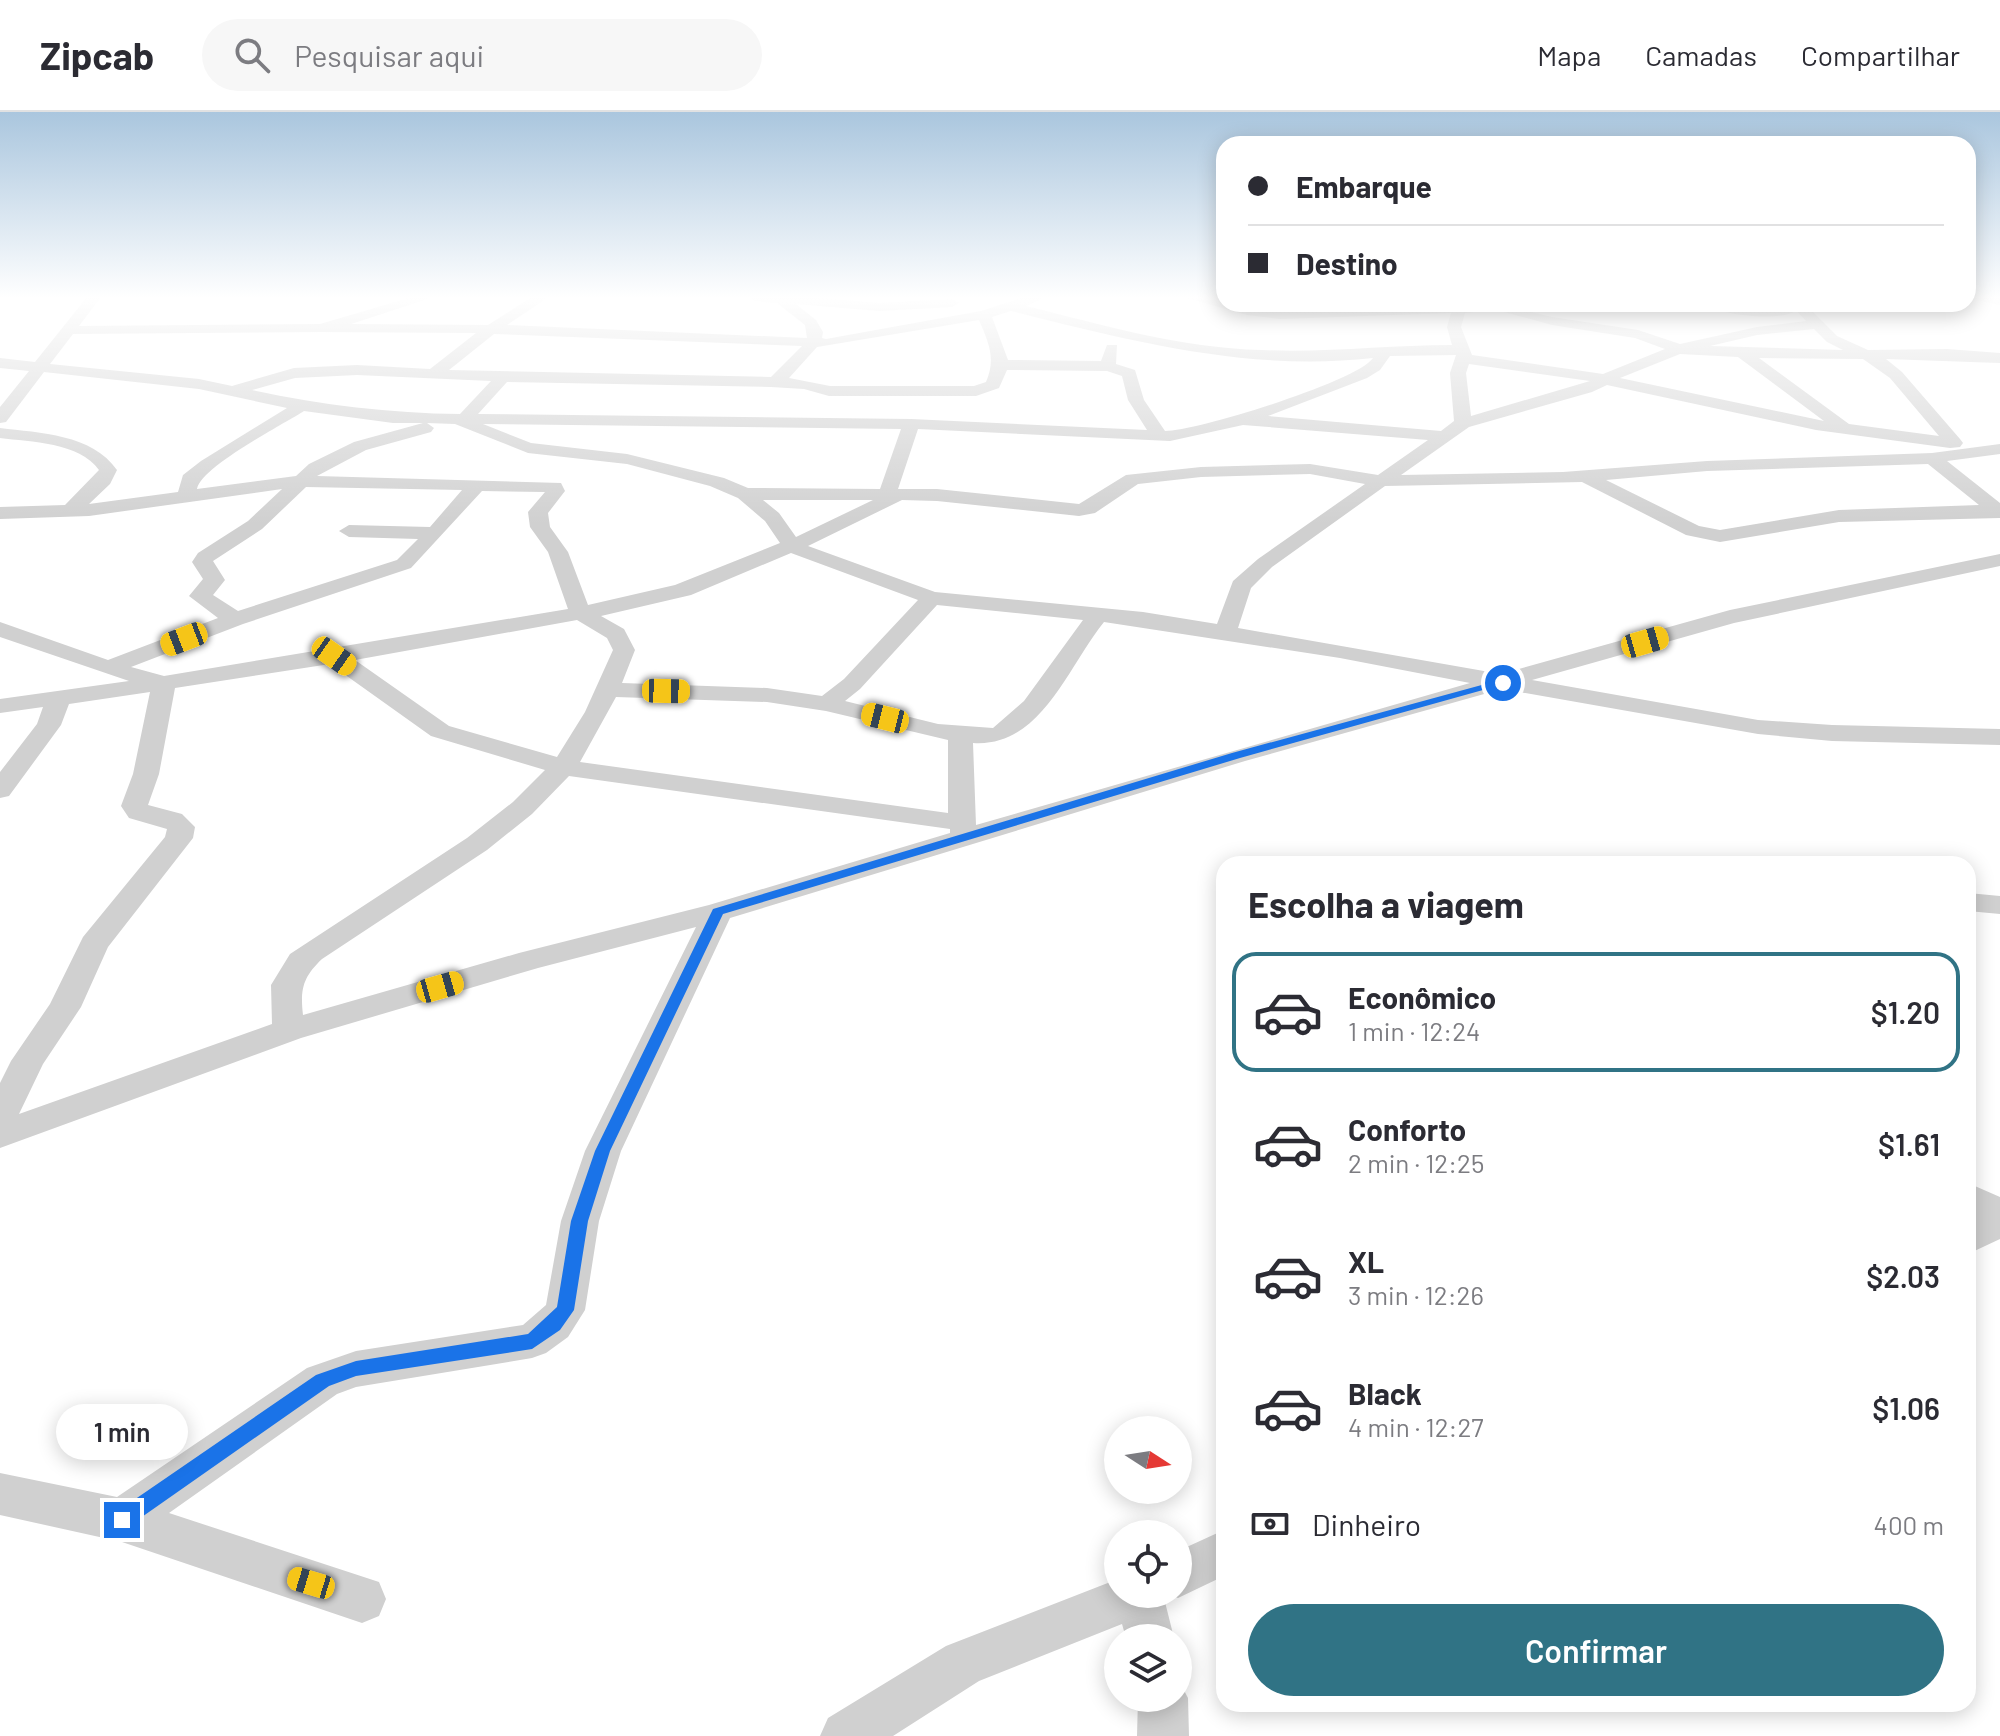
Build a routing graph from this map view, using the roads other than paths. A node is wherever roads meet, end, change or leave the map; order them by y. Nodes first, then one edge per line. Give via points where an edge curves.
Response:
1 (34, 373) edge
2 (108, 373) edge
3 (304, 373) edge
4 (367, 373) edge
5 (435, 373) edge
6 (786, 373) edge
7 (998, 373) edge
8 (1128, 373) edge
9 (1365, 373) edge
10 (1458, 373) edge
11 (1573, 373) edge
12 (1620, 373) edge
13 (1770, 373) edge
14 (1866, 373) dead end
15 (1893, 373) edge
16 (432, 375) junction
17 (1896, 375) junction
18 (503, 377) junction
19 (1609, 379) junction
20 (771, 382) junction
21 (236, 390) junction
22 (301, 406) junction
23 (0, 418) edge
24 (555, 419) junction
25 (1243, 420) junction
26 (456, 422) junction
27 (1463, 423) junction
28 (911, 424) junction
29 (1848, 430) junction
30 (0, 433) edge
31 (1159, 435) junction
32 (1442, 436) junction
33 (1954, 443) junction
34 (528, 448) junction
35 (1999, 451) edge
36 (1932, 458) junction
37 (1583, 476) junction
38 (299, 481) junction
39 (1382, 481) junction
40 (484, 485) junction
41 (745, 494) junction
42 (893, 495) junction
43 (186, 499) junction
44 (1998, 511) edge
45 (69, 512) junction
46 (0, 513) edge
47 (349, 531) dead end
48 (435, 533) junction
49 (792, 545) junction
50 (2000, 560) edge
51 (932, 598) junction
52 (580, 613) junction
53 (1099, 614) junction
54 (235, 619) junction
55 (0, 629) edge
56 (1225, 633) junction
57 (334, 656) junction
58 (108, 668) junction
59 (164, 683) junction
60 (1503, 683) junction
61 (608, 690) junction
62 (59, 697) junction
63 (827, 704) junction
64 (0, 706) edge
65 (960, 734) junction
66 (2000, 737) edge
67 (562, 767) junction
68 (0, 790) edge
69 (964, 830) junction
70 (1976, 903) edge
71 (2000, 905) edge
72 (718, 912) junction
73 (289, 1030) junction
74 (0, 1118) edge
75 (0, 1135) edge
76 (1976, 1201) edge
77 (2000, 1214) edge
78 (2000, 1221) edge
79 (1976, 1234) edge
80 (0, 1494) edge
81 (122, 1520) junction
82 (1216, 1556) edge
83 (1192, 1568) edge
84 (362, 1599) dead end
85 (1104, 1608) edge
86 (1163, 1712) edge
87 (846, 1736) edge
88 (1163, 1736) edge

1 - 23 street
2 - 21 street
3 - 21 street
4 - 16 street
5 - 16 street
6 - 20 street
7 - 20 street via 993,385 976,391 829,391
8 - 31 street via 1136,400
9 - 25 street
10 - 27 street
11 - 19 street
12 - 19 street
13 - 29 street
14 - 17 street
15 - 17 street
16 - 18 street
17 - 33 street
18 - 20 street
18 - 26 street
19 - 27 street
19 - 29 street
21 - 22 street
22 - 26 street
22 - 43 street via 207,465 190,479
24 - 26 street
24 - 28 street
24 - 34 street
25 - 31 street
25 - 32 street
26 - 34 street
26 - 38 street via 360,446
27 - 32 street
28 - 31 street
28 - 42 street
29 - 33 street
30 - 45 street via 68,445 105,461 103,480
32 - 39 street
33 - 35 street
34 - 40 street via 516,465
34 - 41 street via 680,470
35 - 36 street
36 - 37 street
36 - 44 street
37 - 39 street
37 - 44 street via 1693,531 1720,536 1839,516
38 - 40 street
38 - 43 street
38 - 54 street via 255,525 202,562 214,580 200,596
39 - 42 street via 1310,469 1188,473 1133,479 1079,510 969,497
39 - 56 street via 1265,563 1241,586
40 - 48 street
40 - 52 street via 554,487 538,520 558,552
41 - 42 street
41 - 49 street via 772,517
42 - 49 street
43 - 45 street
45 - 46 street
47 - 48 street
48 - 54 street via 404,564
49 - 51 street
49 - 52 street via 683,590
50 - 60 street via 1730,617
51 - 53 street
51 - 63 street
52 - 57 street
52 - 61 street via 616,634 624,650
53 - 56 street
53 - 65 street via 1012,727 983,737
54 - 58 street
55 - 58 street
56 - 60 street
57 - 59 street
57 - 67 street via 440,731
58 - 59 street
59 - 62 street
59 - 74 street via 146,774 134,806 172,820 181,827 179,838 94,944 65,1007 28,1061
60 - 66 street via 1758,727
60 - 69 street
61 - 63 street via 767,695
61 - 67 street
62 - 64 street
62 - 68 street via 49,725
63 - 65 street
65 - 69 street
67 - 69 street
67 - 73 street via 533,799 459,855 294,969 285,985
69 - 72 street
70 - 71 street
72 - 73 street
72 - 81 street via 603,1151 580,1221 565,1310 554,1325 532,1341 356,1369 322,1381
73 - 75 street
76 - 77 street
78 - 79 street
80 - 81 street
81 - 84 street
82 - 83 street
85 - 87 street via 963,1663
86 - 88 street

